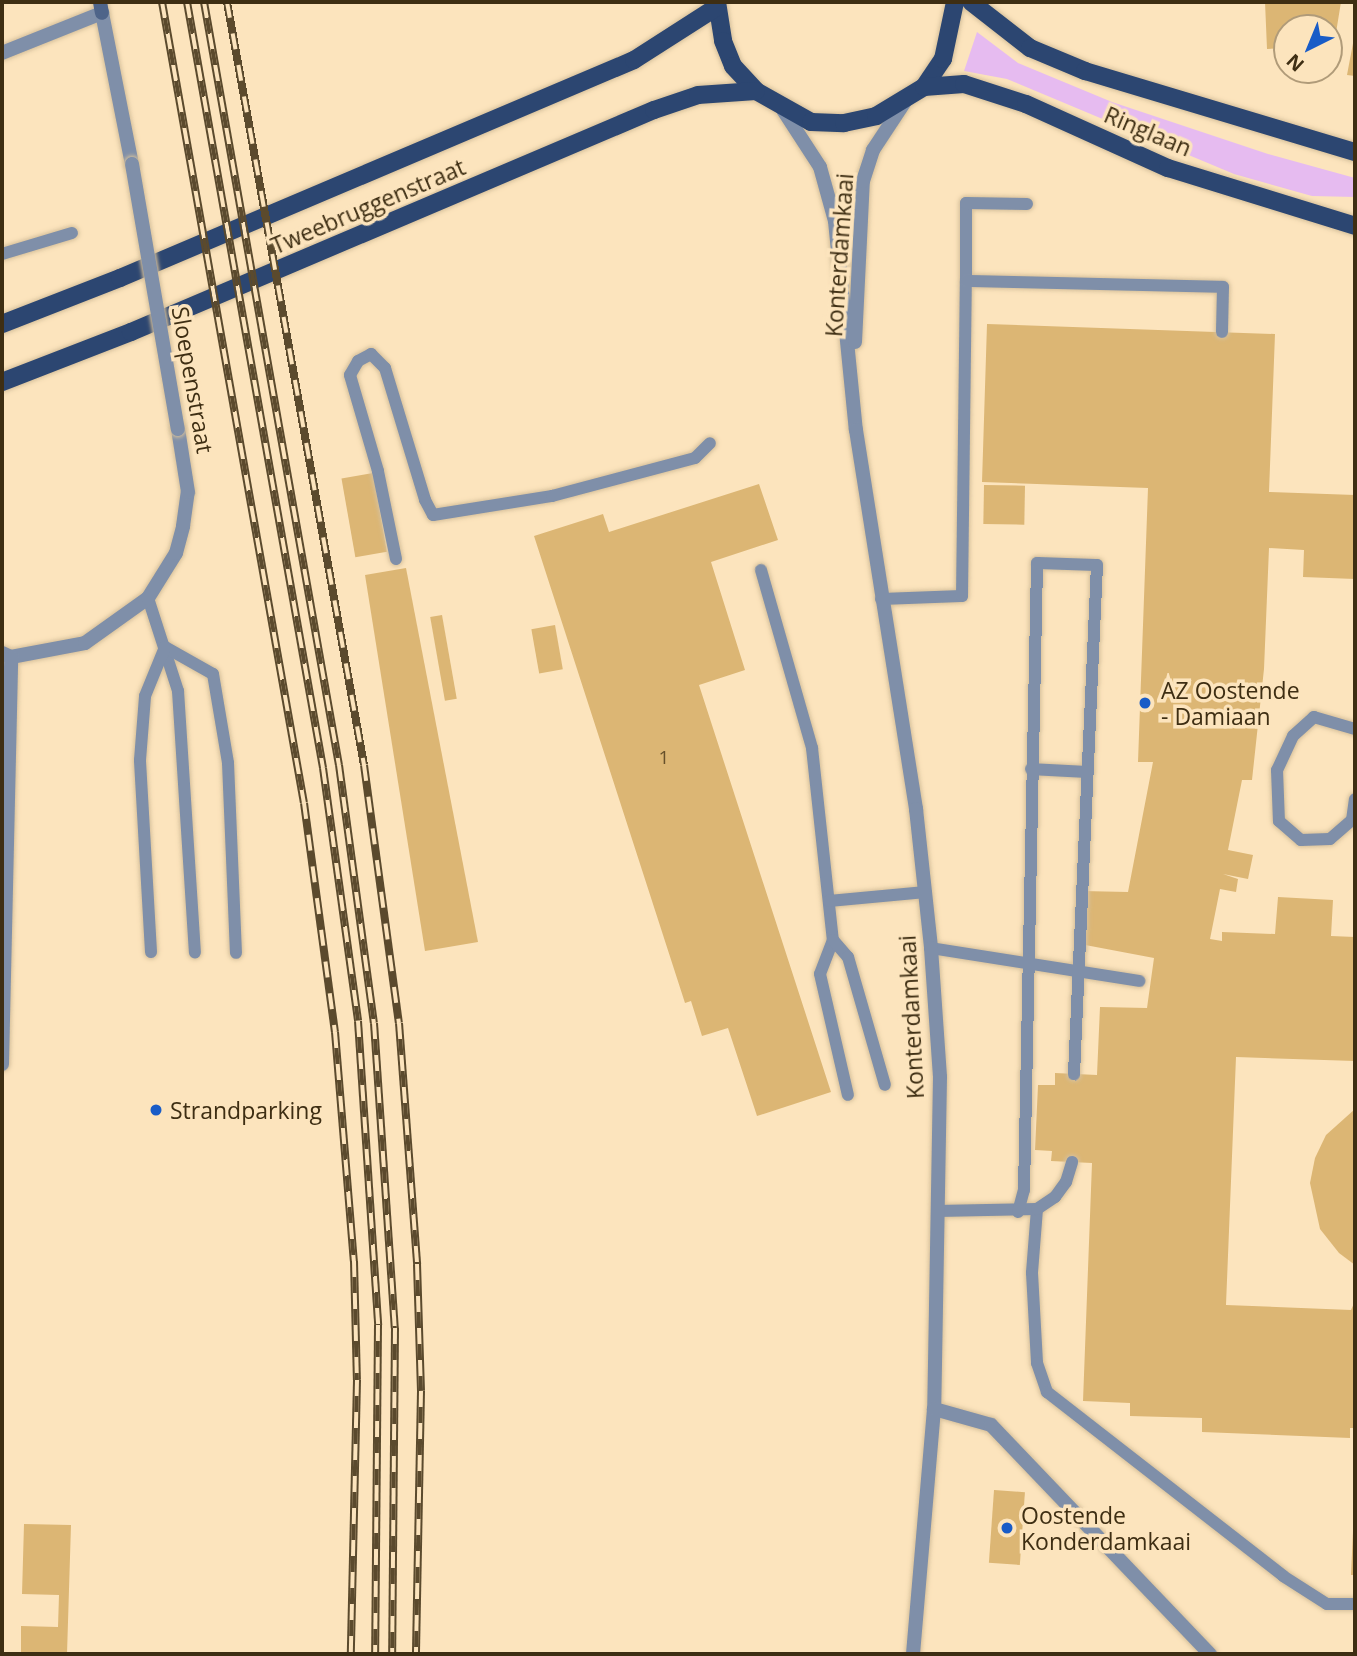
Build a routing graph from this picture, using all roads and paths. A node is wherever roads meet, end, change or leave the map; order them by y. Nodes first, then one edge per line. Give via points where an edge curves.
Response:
1 (955, 2) edge
2 (971, 2) edge
3 (717, 4) edge
4 (101, 8) edge
5 (2, 53) edge
6 (924, 87) junction
7 (755, 91) junction
8 (906, 100) junction
9 (783, 110) junction
10 (1355, 152) edge
11 (1027, 204) dead end
12 (1355, 226) edge
13 (72, 233) dead end
14 (2, 254) edge
15 (966, 281) junction
16 (2, 324) edge
17 (1222, 332) dead end
18 (2, 382) edge
19 (852, 382) junction
20 (710, 443) dead end
21 (396, 559) dead end
22 (761, 570) dead end
23 (148, 598) junction
24 (881, 599) junction
25 (165, 647) junction
26 (6, 655) edge
27 (1355, 729) edge
28 (1031, 769) junction
29 (1087, 772) junction
30 (1355, 799) edge
31 (926, 892) junction
32 (829, 901) junction
33 (833, 940) junction
34 (931, 948) junction
35 (151, 952) dead end
36 (195, 952) dead end
37 (236, 953) dead end
38 (1029, 965) junction
39 (1076, 971) junction
40 (1139, 981) dead end
41 (2, 1064) edge
42 (1074, 1074) dead end
43 (886, 1085) dead end
44 (848, 1095) dead end
45 (1072, 1162) dead end
46 (1037, 1209) junction
47 (937, 1211) junction
48 (1018, 1212) junction
49 (934, 1409) junction
50 (1355, 1604) edge
51 (913, 1654) edge
52 (1210, 1654) edge

1 - 6 main road via 943,59
2 - 10 main road, Ringlaan via 1030,48 1085,71 1242,122
3 - 7 main road via 733,66
3 - 16 main road, Tweebruggenstraat via 634,60
4 - 5 street
4 - 23 street, Sloepenstraat, bridge via 188,492 176,553
6 - 8 main road
6 - 12 main road, Ringlaan via 964,84 1026,104 1168,168
7 - 9 main road
7 - 18 main road, Tweebruggenstraat via 698,95 654,110 131,332
8 - 9 main road via 876,116 844,123 811,122
8 - 19 street, Konterdamkaai via 873,150 863,181
9 - 19 street, Konterdamkaai via 820,167 835,221
11 - 15 lane via 966,203
13 - 14 lane
15 - 17 lane via 1223,287
15 - 24 lane via 962,596
19 - 24 street, Konterdamkaai
20 - 21 lane via 695,458 552,496 433,515 385,368 371,354 358,361 350,375 378,471
22 - 32 lane via 812,748
23 - 25 lane
23 - 26 street, Sloepenstraat via 85,643
24 - 31 street, Konterdamkaai
25 - 35 lane via 145,696 140,760
25 - 36 lane via 178,691
25 - 37 lane via 213,674 228,763
26 - 41 street
27 - 30 lane via 1314,717 1293,736 1277,770 1279,821 1301,839 1330,839 1352,820
28 - 29 lane
28 - 29 lane via 1037,563 1097,565
28 - 38 lane
29 - 39 lane
31 - 32 lane
31 - 34 street, Konterdamkaai
32 - 33 lane
33 - 43 lane via 848,957
33 - 44 lane via 820,974
34 - 38 lane
34 - 47 street, Konterdamkaai via 940,1077
38 - 39 lane
38 - 48 lane via 1024,1190
39 - 40 lane
39 - 42 lane
45 - 46 lane via 1055,1198
46 - 48 lane
46 - 50 lane via 1033,1286 1037,1363 1047,1392 1283,1576 1327,1604
47 - 48 lane
47 - 49 street, Konterdamkaai
49 - 51 street, Konterdamkaai
49 - 52 street via 991,1425

